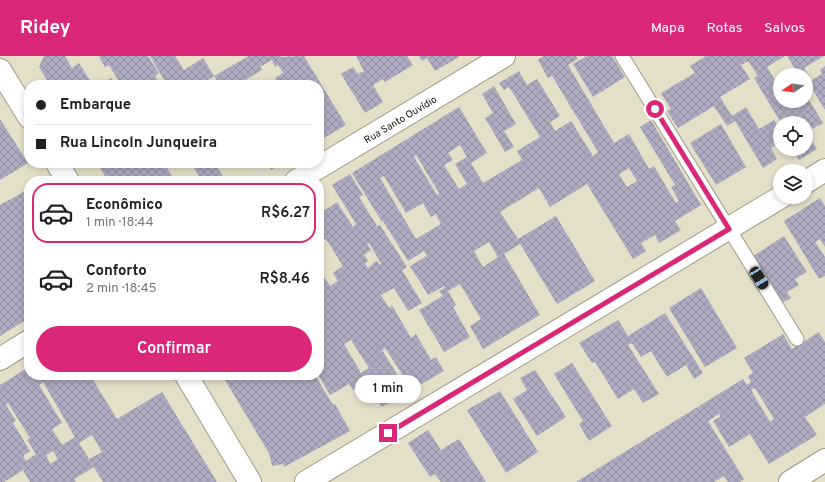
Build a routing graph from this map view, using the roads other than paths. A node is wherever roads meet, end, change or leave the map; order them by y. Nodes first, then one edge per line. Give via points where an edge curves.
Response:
1 (504, 56) edge
2 (622, 56) edge
3 (0, 70) edge
4 (24, 109) edge
5 (324, 164) edge
6 (318, 168) edge
7 (825, 170) edge
8 (304, 176) edge
9 (813, 178) edge
10 (773, 202) edge
11 (729, 229) junction
12 (796, 338) dead end
13 (24, 344) edge
14 (0, 359) edge
15 (189, 380) edge
16 (825, 460) edge
17 (250, 482) edge
18 (306, 482) edge
19 (790, 482) edge

1 - 5 street, Rua Santo Ouvídio
2 - 11 lane
3 - 4 street
6 - 8 street, Rua Santo Ouvídio
7 - 9 street
10 - 11 street
11 - 12 lane
11 - 18 street
13 - 14 street
15 - 17 street
16 - 19 street

